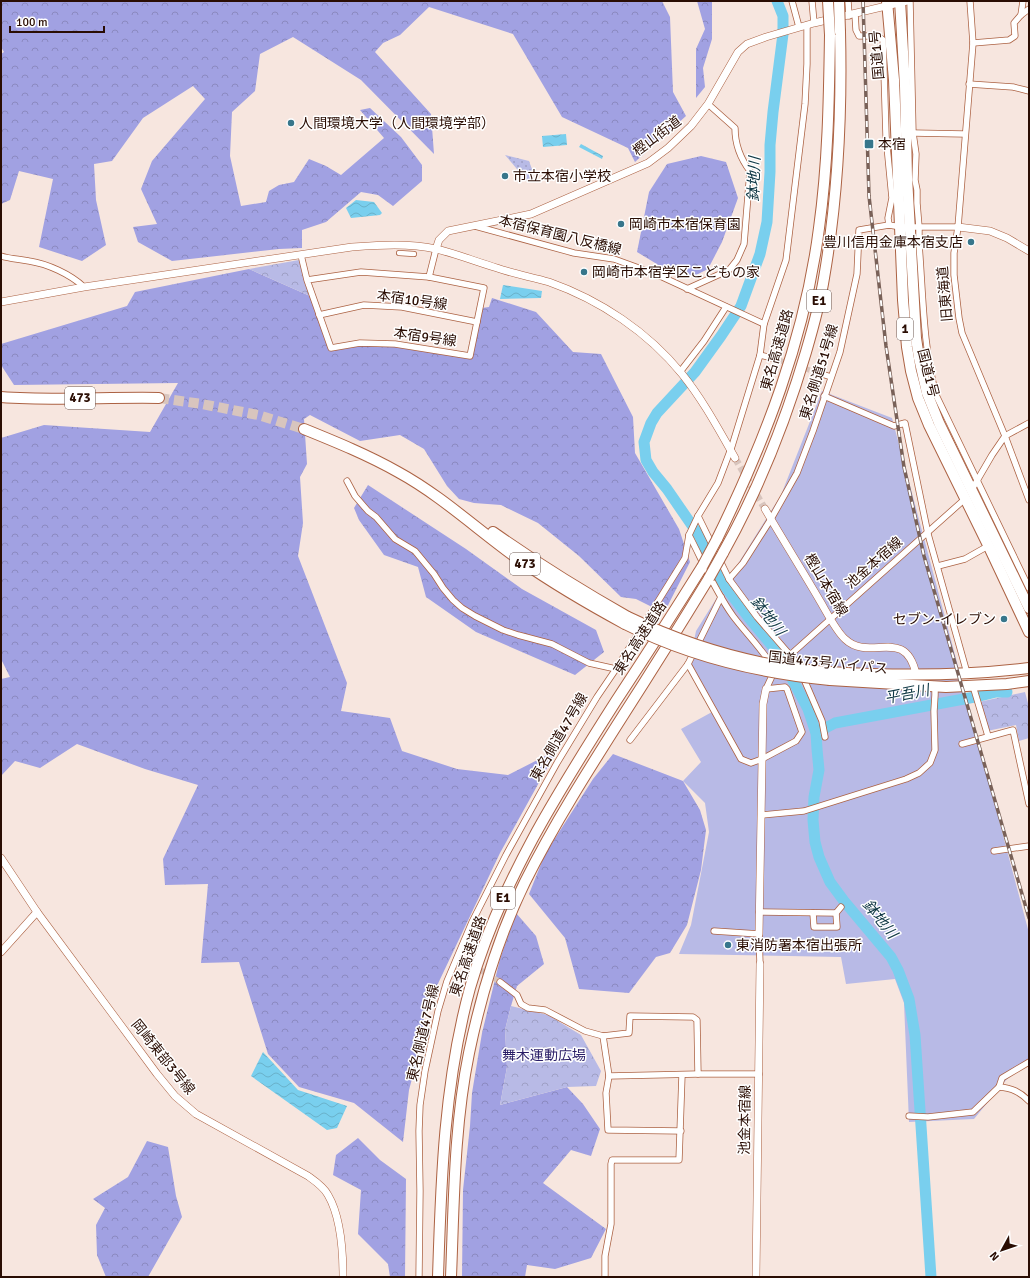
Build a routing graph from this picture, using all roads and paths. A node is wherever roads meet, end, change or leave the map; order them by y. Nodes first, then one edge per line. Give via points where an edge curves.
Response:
1 (792, 1) edge
2 (812, 1) edge
3 (828, 1) edge
4 (839, 1) edge
5 (848, 1) edge
6 (904, 1) edge
7 (970, 1) edge
8 (1023, 1) edge
9 (887, 3) edge
10 (1029, 9) edge
11 (1021, 14) junction
12 (852, 15) junction
13 (810, 24) junction
14 (797, 28) junction
15 (972, 43) junction
16 (969, 84) junction
17 (1029, 91) edge
18 (708, 104) junction
19 (913, 133) junction
20 (964, 134) junction
21 (889, 225) junction
22 (475, 226) junction
23 (910, 227) junction
24 (958, 227) junction
25 (436, 249) junction
26 (1029, 251) edge
27 (399, 253) dead end
28 (414, 254) dead end
29 (301, 255) junction
30 (4, 257) edge
31 (429, 277) junction
32 (308, 280) junction
33 (914, 283) junction
34 (84, 287) junction
35 (687, 289) junction
36 (922, 294) junction
37 (1, 302) edge
38 (726, 307) junction
39 (319, 315) junction
40 (477, 322) junction
41 (764, 324) junction
42 (760, 355) junction
43 (772, 358) tunnel mouth
44 (681, 373) junction
45 (819, 373) tunnel mouth
46 (831, 377) junction
47 (936, 395) junction
48 (824, 396) junction
49 (1, 397) edge
50 (159, 398) tunnel mouth
51 (933, 407) junction
52 (1029, 423) edge
53 (304, 429) tunnel mouth
54 (1005, 436) junction
55 (730, 450) junction
56 (735, 458) tunnel mouth
57 (978, 480) junction
58 (347, 481) dead end
59 (972, 490) junction
60 (965, 499) junction
61 (1029, 500) edge
62 (765, 509) tunnel mouth
63 (698, 516) junction
64 (771, 519) junction
65 (928, 534) junction
66 (689, 535) junction
67 (988, 546) junction
68 (1007, 562) junction
69 (1018, 565) junction
70 (938, 566) junction
71 (729, 579) junction
72 (1029, 588) edge
73 (721, 597) junction
74 (1029, 608) edge
75 (831, 619) junction
76 (1029, 632) edge
77 (790, 654) junction
78 (688, 664) junction
79 (1029, 668) edge
80 (616, 669) junction
81 (775, 671) junction
82 (967, 673) junction
83 (916, 674) junction
84 (830, 676) junction
85 (1029, 681) edge
86 (973, 688) junction
87 (766, 689) junction
88 (935, 691) junction
89 (988, 736) junction
90 (825, 737) dead end
91 (630, 740) dead end
92 (962, 744) dead end
93 (762, 759) junction
94 (1029, 804) edge
95 (761, 815) junction
96 (1029, 846) edge
97 (994, 851) dead end
98 (1, 858) edge
99 (841, 907) dead end
100 (37, 912) junction
101 (759, 912) junction
102 (813, 913) junction
103 (836, 913) junction
104 (714, 931) dead end
105 (759, 934) junction
106 (1, 952) edge
107 (760, 964) joint
108 (500, 982) tunnel mouth
109 (603, 1036) junction
110 (1029, 1062) edge
111 (698, 1074) junction
112 (759, 1074) junction
113 (682, 1075) junction
114 (609, 1076) junction
115 (999, 1087) junction
116 (1029, 1101) edge
117 (909, 1116) dead end
118 (681, 1131) junction
119 (343, 1277) edge
120 (419, 1277) edge
121 (438, 1277) edge
122 (452, 1277) edge
123 (605, 1277) edge
124 (756, 1277) edge

1 - 14 street
2 - 13 street, 東名側道47号線
3 - 121 highway, 東名高速道路 / E1, bridge via 830,35 824,188 811,276 789,366 756,455 718,539 546,814 520,861 486,940 460,1026 451,1074 440,1184
4 - 122 highway, 東名高速道路 / E1, bridge via 839,141 830,235 813,327 799,376 778,438 752,499 664,653 564,810 525,883 499,948 479,1013 462,1096 455,1160
5 - 12 street
6 - 9 street
6 - 19 street
6 - 23 highway, 国道1号 / 1
7 - 15 street, 旧東海道
8 - 11 street
9 - 12 street
9 - 23 highway, 国道1号 / 1
10 - 11 street
11 - 15 street via 1014,22 1013,38
12 - 13 street
12 - 21 street via 859,36 878,36 883,40 886,136 892,198
13 - 14 street, 樫山街道
13 - 41 street, 東名側道47号線 via 805,104 786,260
14 - 18 street, 樫山街道 via 747,44 738,52
15 - 16 street, 旧東海道
16 - 17 street via 1013,87
16 - 20 street, 旧東海道
18 - 22 street, 樫山街道 via 691,126 648,163 531,214
18 - 35 street via 735,128 735,139 742,160 750,171 744,244 729,270
19 - 20 street
19 - 23 street via 917,203
20 - 24 street, 旧東海道
21 - 23 street
21 - 46 street, 東名側道51号線 via 859,230 857,274 840,352
22 - 25 street, 樫山街道 via 448,231 439,240
22 - 35 street, 本宿保育園八反橋線 via 574,253 614,259
23 - 24 street
23 - 33 highway, 国道1号 / 1
23 - 36 street via 919,244
23 - 60 highway, 国道1号 / 1 via 901,254 911,371 929,425
24 - 26 street via 990,231
24 - 54 street, 旧東海道 via 954,274 962,333
25 - 29 street via 376,245
25 - 31 street
25 - 44 street via 549,282 576,293 604,308 650,341
27 - 28 street
29 - 32 street
29 - 34 street
30 - 34 street via 49,267 75,279
31 - 32 street via 361,272
31 - 40 street, 本宿9号線 via 484,288
32 - 39 street, 本宿9号線
33 - 36 street
33 - 51 highway, 国道1号 / 1 via 917,345 927,394
34 - 37 street
35 - 38 street, 本宿保育園八反橋線
36 - 47 street via 926,349
38 - 41 street, 本宿保育園八反橋線
38 - 44 street
39 - 40 street, 本宿10号線 via 364,305 402,307
39 - 40 street, 本宿9号線 via 331,348 360,343 395,344 470,356
41 - 42 street, 東名側道47号線
42 - 43 street
42 - 55 street, 東名側道47号線
44 - 55 street
45 - 46 street
46 - 48 street, 東名側道51号線
47 - 51 street
47 - 57 street
48 - 64 street, 東名側道51号線 via 814,431 797,473
48 - 65 street via 894,426 906,423
49 - 50 highway, 473
51 - 59 highway, 国道1号 / 1
52 - 54 street
53 - 84 highway, 国道473号バイパス / 473, bridge via 351,447 398,472 432,494 522,562 591,605 627,620 650,636 718,660 768,672
54 - 57 street, 池金本宿線
54 - 61 street, 旧東海道
55 - 56 street
55 - 63 street, 東名側道47号線 via 718,484
57 - 59 street, 池金本宿線
57 - 69 street
58 - 80 street via 355,496 368,511 395,539 415,551 452,600 462,608 503,630 552,644 589,663
59 - 60 street, 池金本宿線
59 - 68 highway, 国道1号 / 1
60 - 65 street, 池金本宿線
60 - 67 highway, 国道1号 / 1
62 - 64 street, 樫山本宿線
63 - 66 street, 東名側道47号線
63 - 71 street
64 - 71 street, 東名側道51号線 via 743,563
64 - 75 street, 樫山本宿線
65 - 70 street
65 - 75 street, 池金本宿線
66 - 73 street
66 - 80 street, 東名側道47号線 via 685,558
67 - 70 street via 964,559
67 - 76 highway, 国道1号 / 1
68 - 69 street
68 - 74 highway, 国道1号 / 1
69 - 72 street
70 - 82 street
71 - 77 street via 757,617
73 - 78 street
73 - 81 street
75 - 77 street, 池金本宿線
75 - 83 street, 樫山本宿線 via 845,639 853,644 865,648 896,647 904,651 910,657
77 - 81 street, 池金本宿線
77 - 90 street via 797,663 822,721
78 - 91 street
78 - 93 street via 742,759 751,763
79 - 82 highway, 国道473号バイパス / 473
80 - 120 street, 東名側道47号線 via 561,757 506,855 472,922 447,981 438,1011 420,1105
81 - 87 street, 池金本宿線
82 - 83 highway, 国道473号バイパス / 473
83 - 84 highway, 国道473号バイパス / 473
84 - 88 highway, 国道473号バイパス / 473
85 - 86 highway, 国道473号バイパス / 473
86 - 88 highway, 国道473号バイパス / 473
86 - 89 street
87 - 93 street
87 - 93 street via 787,689 802,732 796,741
88 - 95 street via 935,750 930,763 919,773 804,811
89 - 92 street
89 - 94 street via 1013,730
93 - 95 street
95 - 101 street
96 - 97 street
98 - 100 street, 岡崎東部3号線
99 - 103 street
100 - 106 street
100 - 119 street, 岡崎東部3号線 via 175,1096 196,1114 308,1176 328,1194 335,1210 339,1232
101 - 102 street
101 - 105 street
102 - 103 street
102 - 103 street via 814,927 837,927
104 - 105 street
105 - 107 street
107 - 112 street, 池金本宿線
108 - 109 street via 517,995 521,1004 527,1008 545,1010 585,1031
109 - 111 street via 629,1033 630,1016 693,1017 697,1020
109 - 114 street
110 - 115 street via 1002,1078
111 - 112 street
111 - 113 street
112 - 124 street, 池金本宿線
113 - 114 street
113 - 118 street
114 - 118 street via 606,1093 608,1130
115 - 116 street via 1011,1088
115 - 117 street via 974,1112 930,1117
118 - 123 street via 679,1160 612,1160 611,1224

